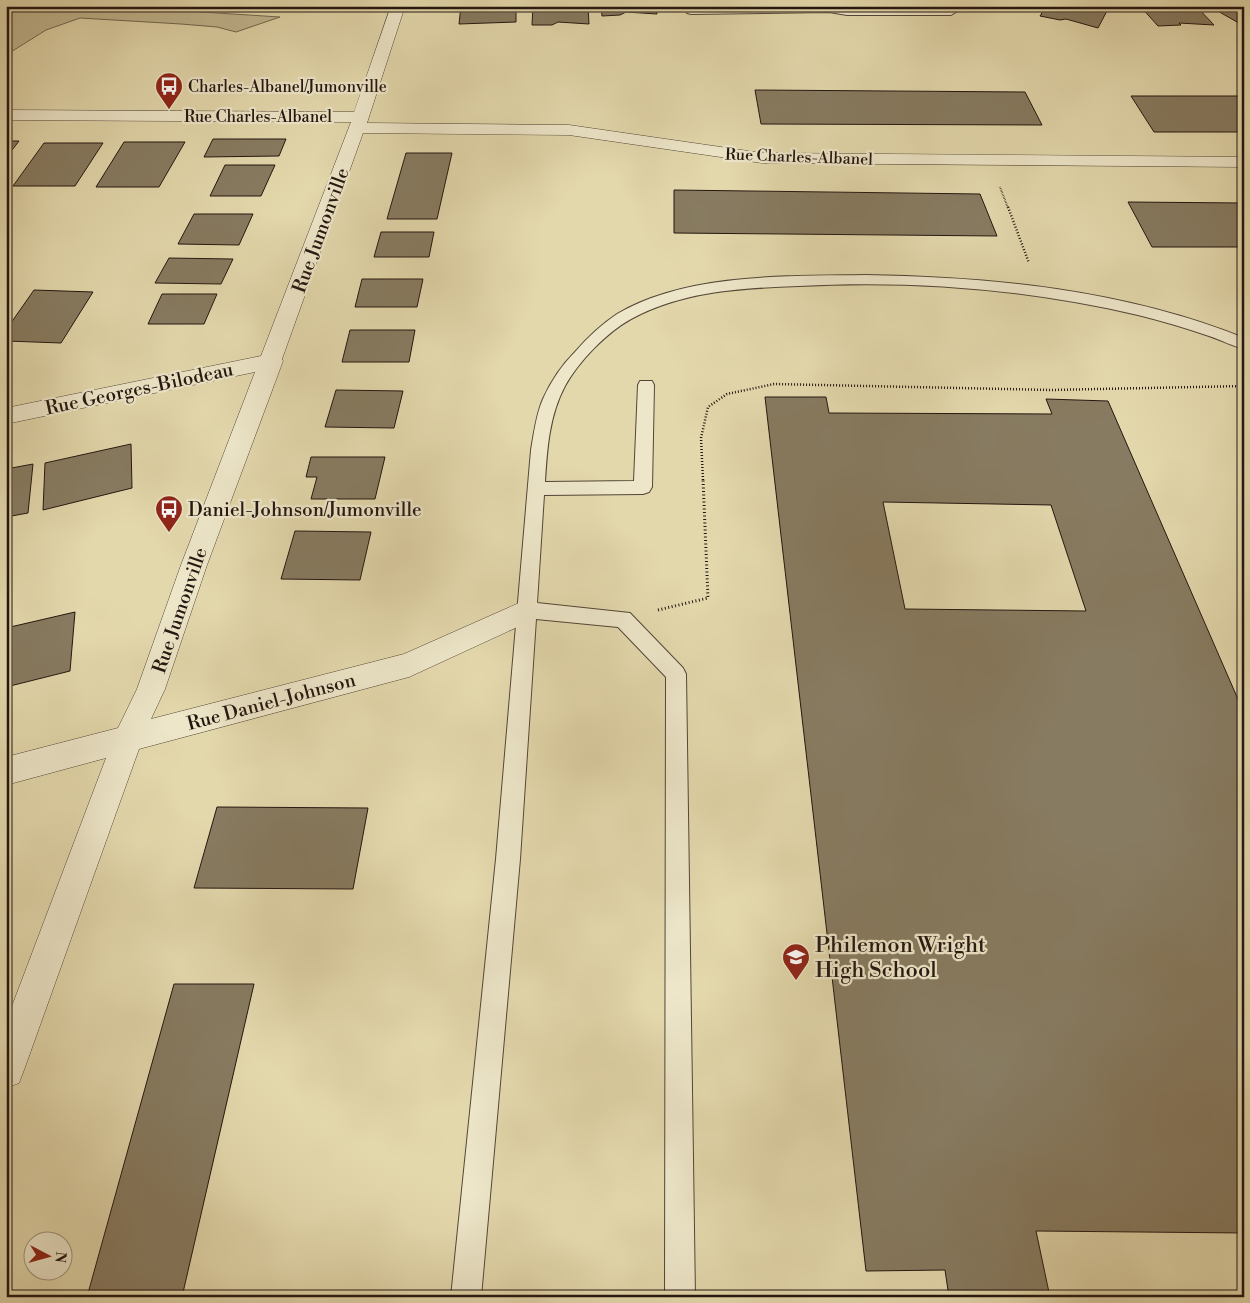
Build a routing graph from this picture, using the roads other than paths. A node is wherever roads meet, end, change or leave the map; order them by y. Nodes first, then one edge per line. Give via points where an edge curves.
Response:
1 (398, 6) edge
2 (689, 6) edge
3 (951, 12) dead end
4 (6, 115) edge
5 (359, 123) junction
6 (1244, 162) edge
7 (1244, 344) edge
8 (272, 361) junction
9 (646, 385) dead end
10 (6, 416) edge
11 (537, 489) junction
12 (528, 610) junction
13 (128, 739) junction
14 (6, 772) edge
15 (6, 1070) edge
16 (466, 1297) edge
17 (680, 1297) edge

1 - 5 street, Rue Jumonville
2 - 3 lane via 691,11 829,9 847,12
4 - 5 street, Rue Charles-Albanel
5 - 6 street, Rue Charles-Albanel via 569,130 762,158
5 - 8 street, Rue Jumonville
7 - 11 lane via 1182,321 1039,290 909,279 836,279 685,292 619,320 579,356 558,383 547,409 540,442
8 - 10 street, Rue Georges-Bilodeau
8 - 13 street, Rue Jumonville via 194,564 151,689
9 - 11 lane via 643,487
11 - 12 lane
12 - 13 street, Rue Daniel-Johnson via 409,665
12 - 16 lane
12 - 17 lane via 623,618 676,674
13 - 14 street, Rue Daniel-Johnson
13 - 15 street, Rue Jumonville

